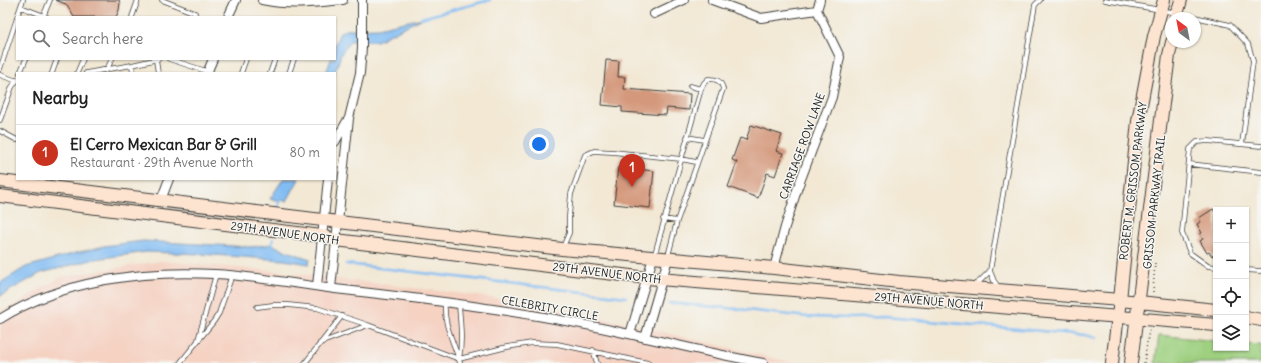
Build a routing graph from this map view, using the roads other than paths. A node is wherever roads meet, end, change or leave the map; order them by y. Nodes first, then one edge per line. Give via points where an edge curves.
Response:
1 (23, 0) edge
2 (50, 0) edge
3 (138, 0) edge
4 (162, 0) edge
5 (236, 0) edge
6 (262, 0) edge
7 (343, 0) edge
8 (362, 0) edge
9 (684, 0) edge
10 (712, 0) edge
11 (820, 0) edge
12 (1040, 0) edge
13 (1105, 0) edge
14 (1181, 0) edge
15 (1163, 5) edge
16 (21, 7) junction
17 (817, 10) junction
18 (1172, 12) edge
19 (1178, 12) edge
20 (654, 14) dead end
21 (18, 16) edge
22 (43, 16) edge
23 (45, 16) edge
24 (132, 16) edge
25 (194, 16) edge
26 (228, 16) edge
27 (1201, 20) edge
28 (16, 21) edge
29 (1171, 48) edge
30 (26, 60) edge
31 (57, 60) edge
32 (83, 60) edge
33 (112, 60) edge
34 (153, 60) edge
35 (157, 60) edge
36 (172, 60) edge
37 (213, 60) edge
38 (246, 60) edge
39 (275, 60) edge
40 (294, 60) edge
41 (132, 65) junction
42 (0, 69) edge
43 (20, 72) edge
44 (52, 72) edge
45 (77, 72) edge
46 (106, 72) edge
47 (133, 72) edge
48 (158, 72) edge
49 (209, 72) edge
50 (241, 72) edge
51 (270, 72) edge
52 (289, 72) edge
53 (0, 76) edge
54 (16, 81) edge
55 (16, 82) edge
56 (690, 86) dead end
57 (701, 89) junction
58 (348, 118) junction
59 (0, 120) edge
60 (0, 131) edge
61 (687, 137) junction
62 (16, 139) edge
63 (336, 140) edge
64 (704, 140) junction
65 (1242, 144) junction
66 (1261, 146) edge
67 (681, 159) junction
68 (696, 162) junction
69 (1189, 164) junction
70 (1261, 172) edge
71 (169, 180) edge
72 (328, 180) edge
73 (0, 181) edge
74 (0, 196) edge
75 (161, 200) junction
76 (324, 219) junction
77 (663, 219) junction
78 (337, 221) junction
79 (677, 221) junction
80 (322, 236) junction
81 (336, 240) junction
82 (562, 249) junction
83 (653, 258) junction
84 (668, 258) junction
85 (1213, 267) edge
86 (774, 268) junction
87 (1249, 270) edge
88 (990, 271) junction
89 (1261, 271) edge
90 (216, 274) junction
91 (232, 276) junction
92 (647, 278) junction
93 (662, 279) junction
94 (317, 286) junction
95 (331, 288) junction
96 (970, 288) junction
97 (1001, 290) junction
98 (1120, 300) junction
99 (445, 302) junction
100 (1139, 303) junction
101 (459, 304) junction
102 (257, 307) dead end
103 (1213, 310) edge
104 (342, 316) junction
105 (1117, 317) junction
106 (1249, 318) edge
107 (0, 319) edge
108 (1136, 319) junction
109 (1261, 320) edge
110 (1249, 324) edge
111 (1261, 324) edge
112 (368, 325) junction
113 (1213, 325) edge
114 (630, 334) junction
115 (645, 338) junction
116 (197, 342) junction
117 (320, 343) junction
118 (592, 350) junction
119 (732, 360) edge
120 (460, 361) edge
121 (180, 363) edge
122 (305, 363) edge
123 (597, 363) edge
124 (648, 363) edge
125 (763, 363) edge
126 (1112, 363) edge
127 (1132, 363) edge

1 - 16 lane
2 - 23 lane
3 - 24 lane
4 - 25 lane via 195,13
5 - 26 street
6 - 7 street via 309,4
8 - 58 street via 360,73
9 - 20 street
10 - 17 street via 761,18
11 - 17 street
12 - 88 lane via 1035,6
13 - 15 lane
14 - 19 main road
15 - 18 lane
15 - 98 main road, ROBERT M. GRISSOM PARKWAY via 1154,36 1138,121
16 - 21 lane
16 - 22 lane
17 - 86 street, CARRIAGE ROW LANE via 840,57 832,97 798,187
27 - 65 lane via 1230,25 1248,44 1253,61
28 - 42 lane
29 - 100 main road, ROBERT M. GRISSOM PARKWAY
30 - 43 lane
31 - 44 lane
32 - 45 lane
33 - 46 lane
34 - 41 lane
35 - 48 lane
36 - 49 lane
37 - 49 street
38 - 50 lane
39 - 51 lane
40 - 52 lane
41 - 46 lane
41 - 47 lane
53 - 54 lane
55 - 59 lane
56 - 57 lane
57 - 61 lane
57 - 64 lane via 708,79 714,79 719,80 723,89
58 - 63 street
58 - 78 street
60 - 62 lane
61 - 64 lane
61 - 67 lane
64 - 68 lane
65 - 66 lane
65 - 69 lane via 1197,142 1190,149
67 - 68 lane
67 - 77 lane
67 - 82 lane via 594,151 584,155 571,194 569,233
68 - 79 lane
69 - 70 lane
69 - 85 lane via 1182,233 1190,253 1208,266
71 - 75 street
72 - 76 street
73 - 75 main road, 29TH AVENUE NORTH
74 - 80 main road, 29TH AVENUE NORTH
75 - 76 main road, 29TH AVENUE NORTH
76 - 78 main road, 29TH AVENUE NORTH
76 - 80 street
77 - 79 lane
77 - 83 lane
78 - 81 street
78 - 82 main road, 29TH AVENUE NORTH
79 - 84 lane
80 - 81 main road, 29TH AVENUE NORTH
80 - 94 street
81 - 92 main road, 29TH AVENUE NORTH
81 - 95 street
82 - 83 main road, 29TH AVENUE NORTH
83 - 84 main road, 29TH AVENUE NORTH
83 - 92 street
84 - 86 main road, 29TH AVENUE NORTH
84 - 93 street
86 - 96 main road, 29TH AVENUE NORTH
87 - 89 lane
88 - 96 lane
88 - 97 lane
90 - 91 street, CELEBRITY CIRCLE
90 - 107 street, CELEBRITY CIRCLE via 173,272 128,276 93,283 48,296
90 - 116 lane
91 - 94 street, CELEBRITY CIRCLE
91 - 116 lane via 219,313
92 - 93 main road, 29TH AVENUE NORTH
92 - 114 street
93 - 105 main road, 29TH AVENUE NORTH
93 - 115 street
94 - 95 street, CELEBRITY CIRCLE
95 - 99 street, CELEBRITY CIRCLE
96 - 97 main road, 29TH AVENUE NORTH
97 - 98 main road, 29TH AVENUE NORTH
98 - 100 main road, 29TH AVENUE NORTH
98 - 105 main road, ROBERT M. GRISSOM PARKWAY
99 - 101 street, CELEBRITY CIRCLE
99 - 120 lane via 448,332
100 - 103 main road, 29TH AVENUE NORTH
100 - 108 main road, ROBERT M. GRISSOM PARKWAY
101 - 114 street, CELEBRITY CIRCLE
101 - 120 lane via 462,342
102 - 104 lane via 288,304 317,308
104 - 112 lane
104 - 117 lane
105 - 108 main road, 29TH AVENUE NORTH
105 - 126 main road, ROBERT M. GRISSOM PARKWAY
106 - 109 main road
108 - 113 main road, 29TH AVENUE NORTH
108 - 127 main road, ROBERT M. GRISSOM PARKWAY
110 - 111 main road
112 - 117 lane
112 - 120 lane
114 - 115 street, CELEBRITY CIRCLE
115 - 119 street, CELEBRITY CIRCLE
116 - 121 lane
117 - 122 lane
118 - 120 lane via 532,343 507,347
118 - 123 lane
118 - 124 lane
119 - 125 street, CELEBRITY CIRCLE

